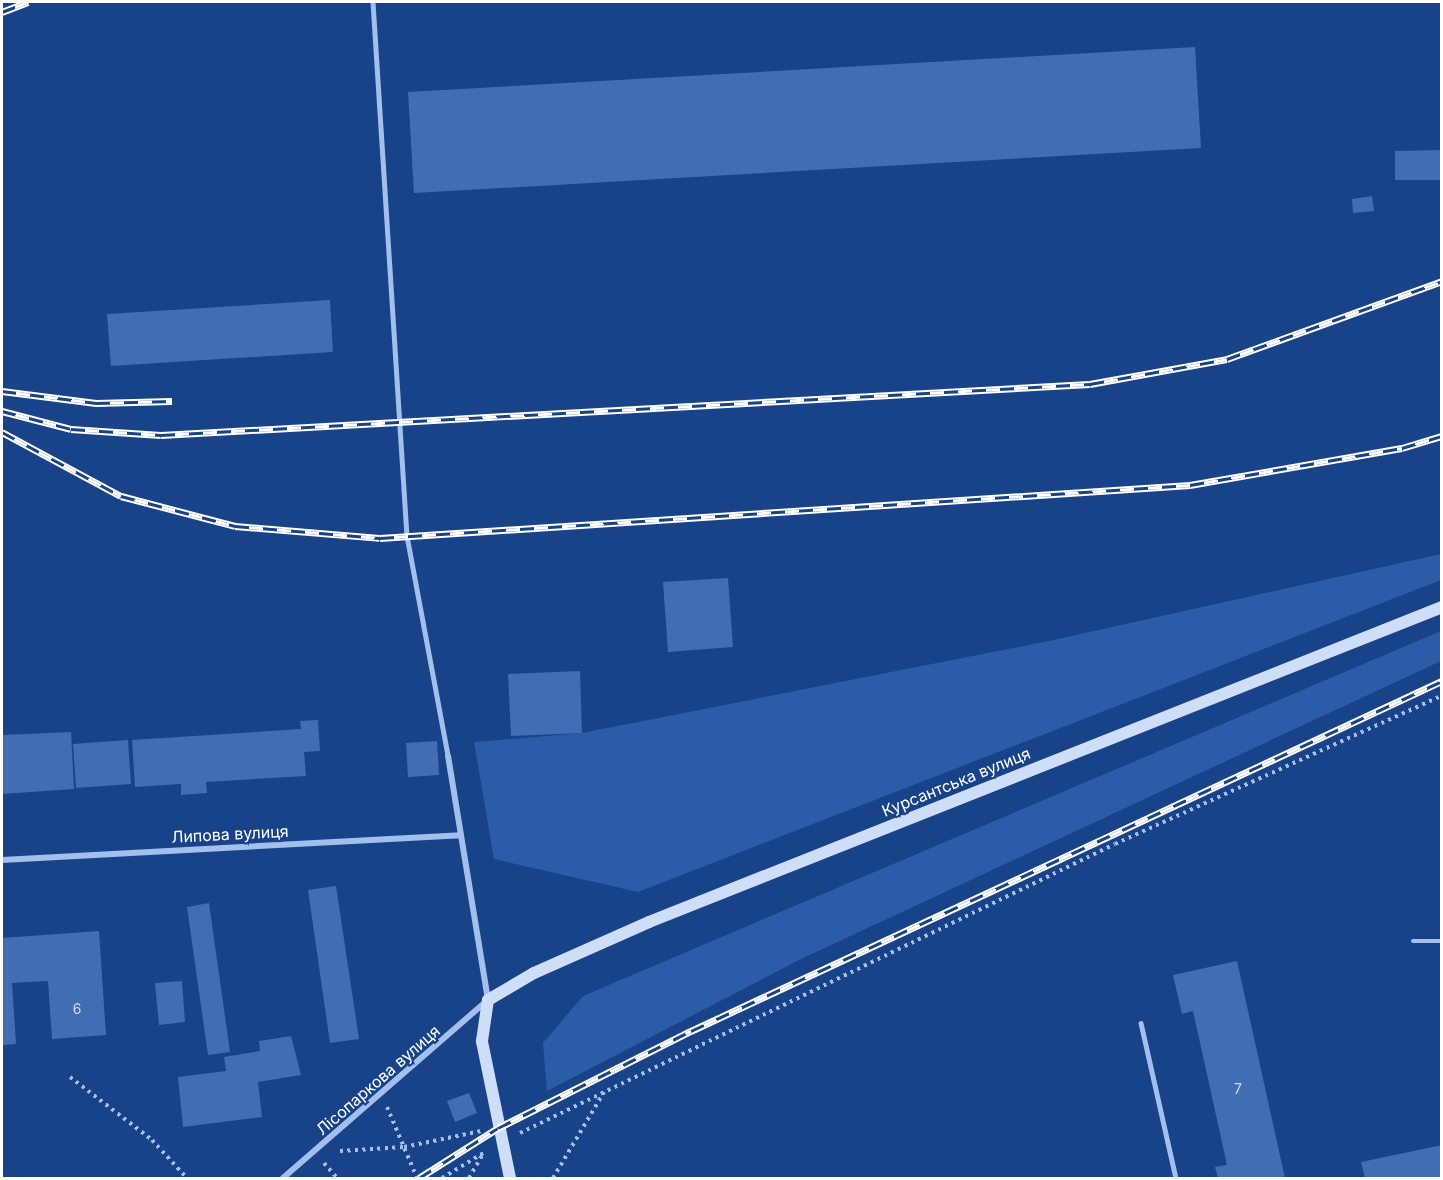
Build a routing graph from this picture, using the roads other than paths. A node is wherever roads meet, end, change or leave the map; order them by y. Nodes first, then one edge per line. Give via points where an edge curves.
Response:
1 (373, 2) edge
2 (1442, 607) edge
3 (448, 756) joint
4 (460, 836) junction
5 (2, 860) edge
6 (1413, 941) dead end
7 (1442, 941) edge
8 (488, 1000) junction
9 (1141, 1023) dead end
10 (283, 1179) edge
11 (510, 1179) edge
12 (1176, 1179) edge

1 - 3 lane via 407,536
2 - 8 street, Курсантська вулиця via 649,922 534,973
3 - 4 street
4 - 5 street, Липова вулиця
4 - 8 street
6 - 7 lane
8 - 10 street, Лісопаркова вулиця
8 - 11 street via 482,1041
9 - 12 lane

